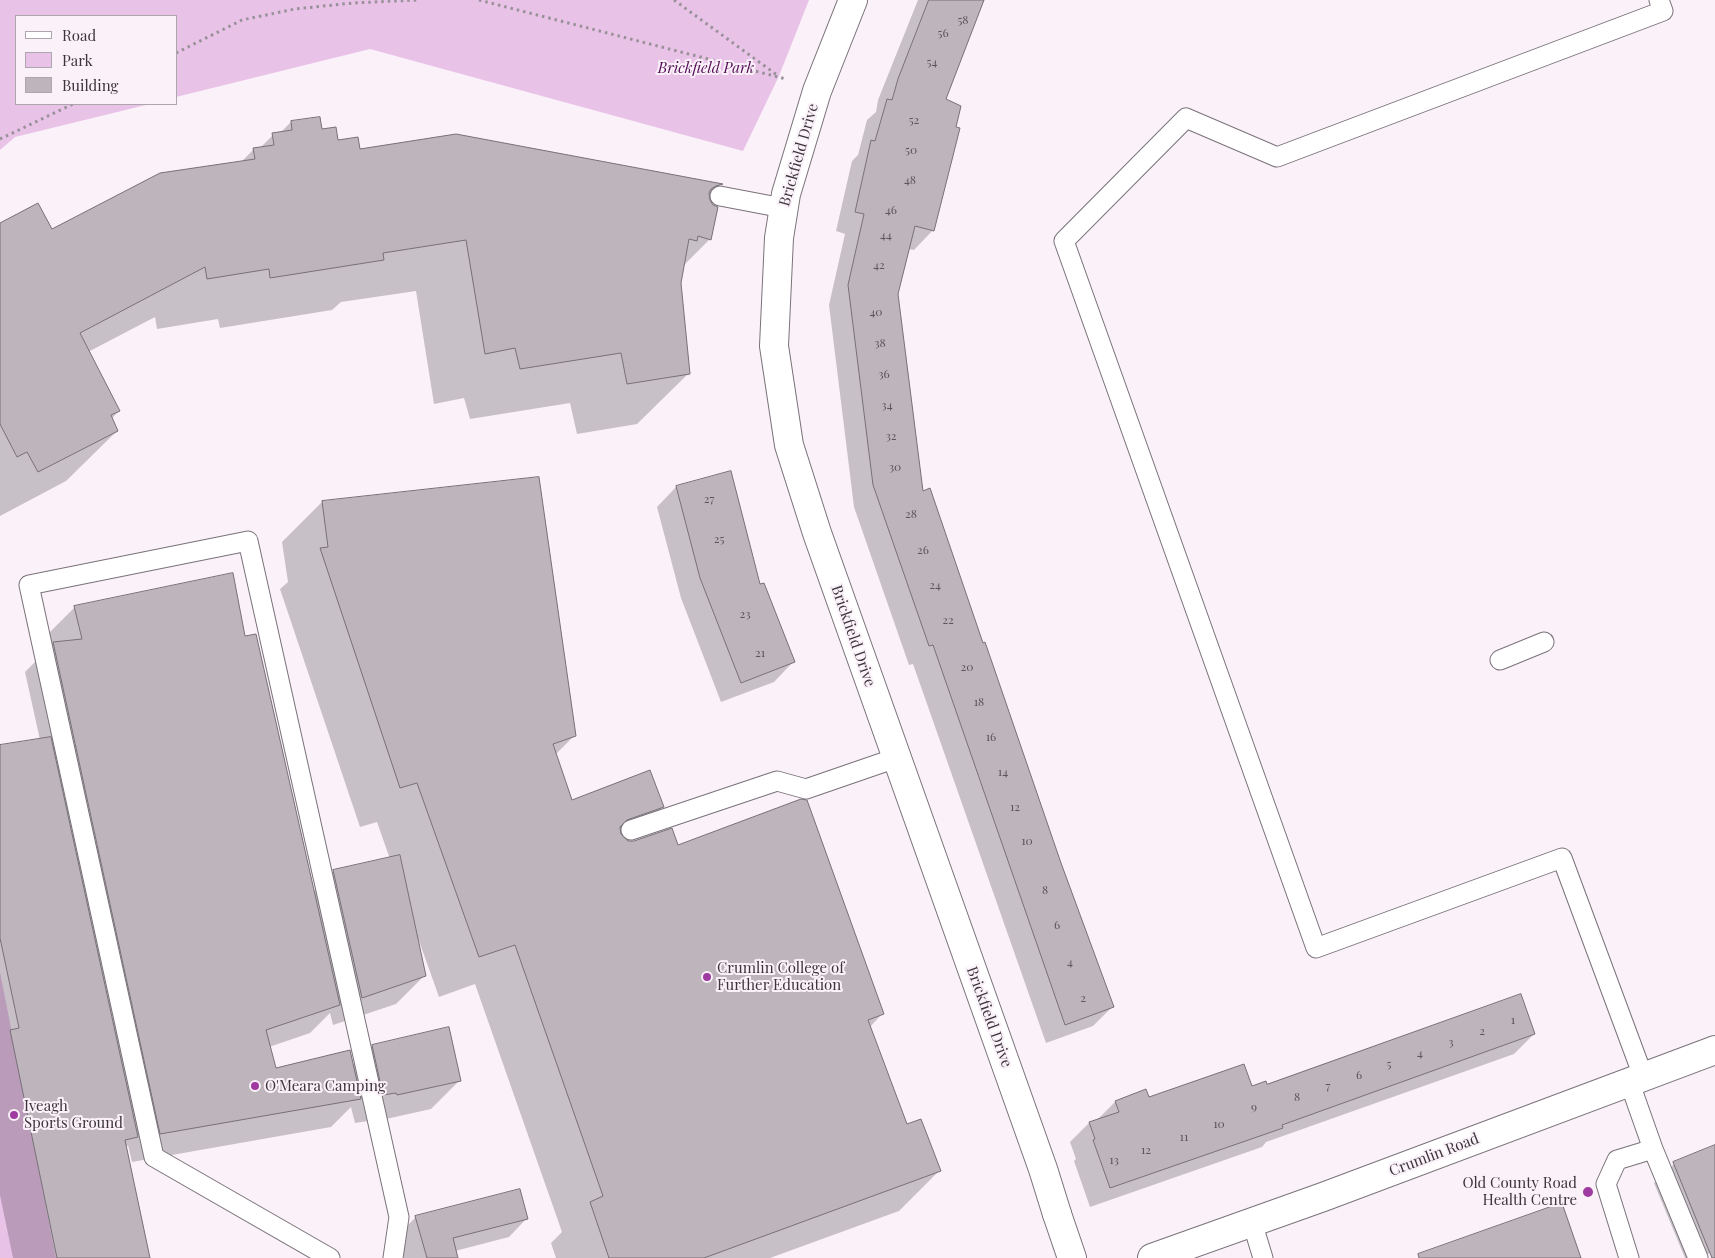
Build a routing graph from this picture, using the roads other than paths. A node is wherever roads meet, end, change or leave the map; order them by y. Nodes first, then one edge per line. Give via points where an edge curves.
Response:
1 (853, 0) edge
2 (1659, 0) edge
3 (720, 196) dead end
4 (783, 208) junction
5 (1544, 642) dead end
6 (1500, 660) dead end
7 (896, 758) junction
8 (631, 830) dead end
9 (1715, 1050) edge
10 (1636, 1078) junction
11 (1653, 1149) junction
12 (1252, 1222) junction
13 (330, 1258) edge
14 (393, 1258) edge
15 (1072, 1258) edge
16 (1152, 1258) edge
17 (1263, 1258) edge
18 (1630, 1258) edge
19 (1698, 1258) edge

1 - 4 street, Brickfield Drive via 816,91
2 - 10 lane via 1663,11 1277,157 1186,118 1064,241 1316,948 1562,858
3 - 4 lane
4 - 7 street, Brickfield Drive via 774,346 790,445 816,533
5 - 6 lane
7 - 8 lane via 806,789 777,782
7 - 15 street, Brickfield Drive
9 - 10 street, Crumlin Road
10 - 11 lane
10 - 12 street, Crumlin Road
11 - 18 lane via 1616,1160 1606,1184
11 - 19 lane
12 - 16 street, Crumlin Road
12 - 17 lane
13 - 14 lane via 154,1157 28,585 248,541 399,1218

